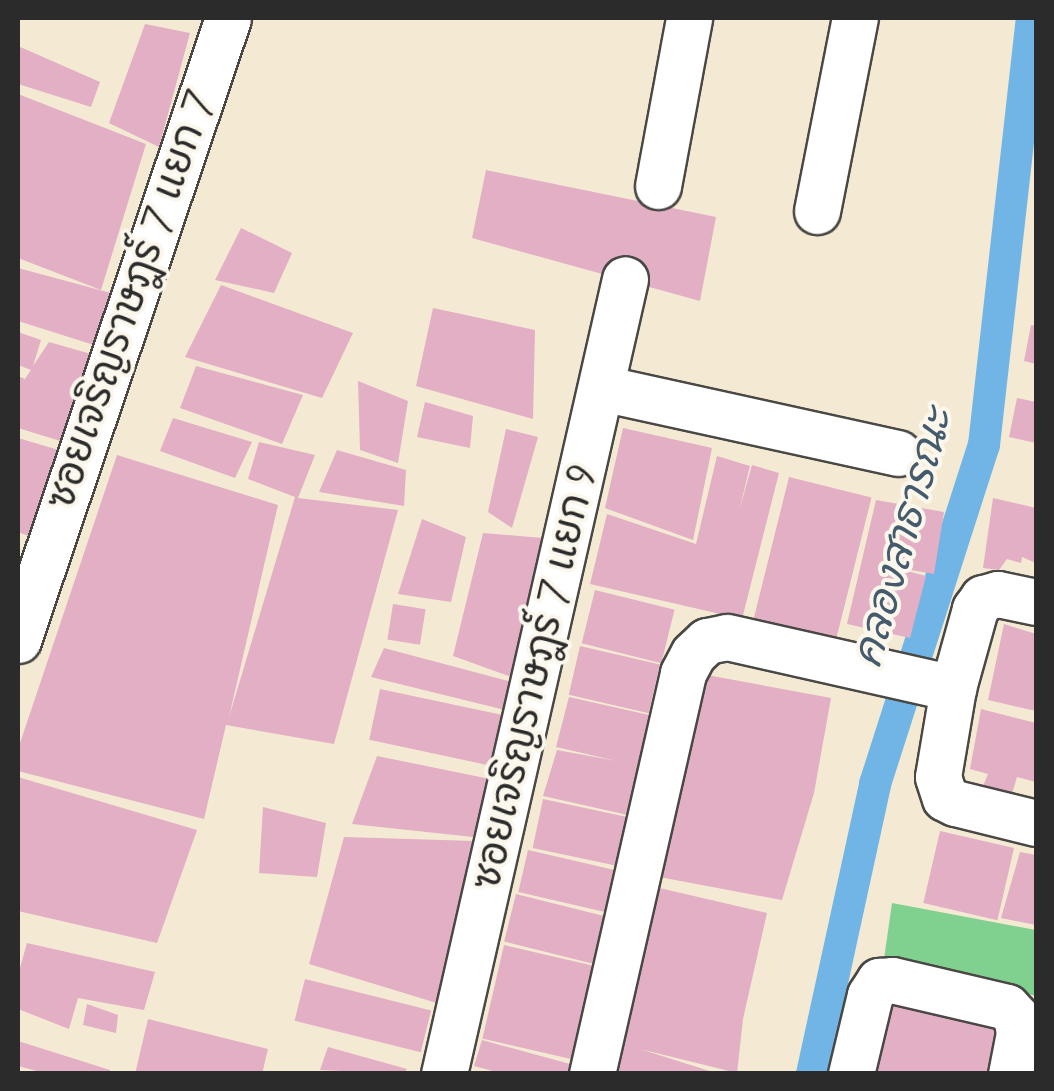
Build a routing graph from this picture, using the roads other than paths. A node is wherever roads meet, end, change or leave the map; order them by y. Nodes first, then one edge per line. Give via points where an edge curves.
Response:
1 (228, 18) edge
2 (689, 18) edge
3 (855, 18) edge
4 (658, 186) dead end
5 (817, 210) dead end
6 (625, 279) dead end
7 (602, 388) junction
8 (898, 453) dead end
9 (1036, 602) edge
10 (18, 640) edge
11 (943, 686) junction
12 (1036, 822) edge
13 (444, 1074) edge
14 (592, 1074) edge
15 (850, 1074) edge
16 (1011, 1074) edge

1 - 10 street, ซอยเจริญราษฎร์ 7 แยก 7
2 - 4 street
3 - 5 street
6 - 7 street, ซอยเจริญราษฎร์ 7 แยก 9
7 - 8 street
7 - 13 street, ซอยเจริญราษฎร์ 7 แยก 9
9 - 11 street via 998,594 982,598
11 - 12 street via 938,777 945,798
11 - 14 street via 727,637 706,641 693,654 683,673
15 - 16 street via 870,995 878,981 892,980 1007,1008 1019,1033

